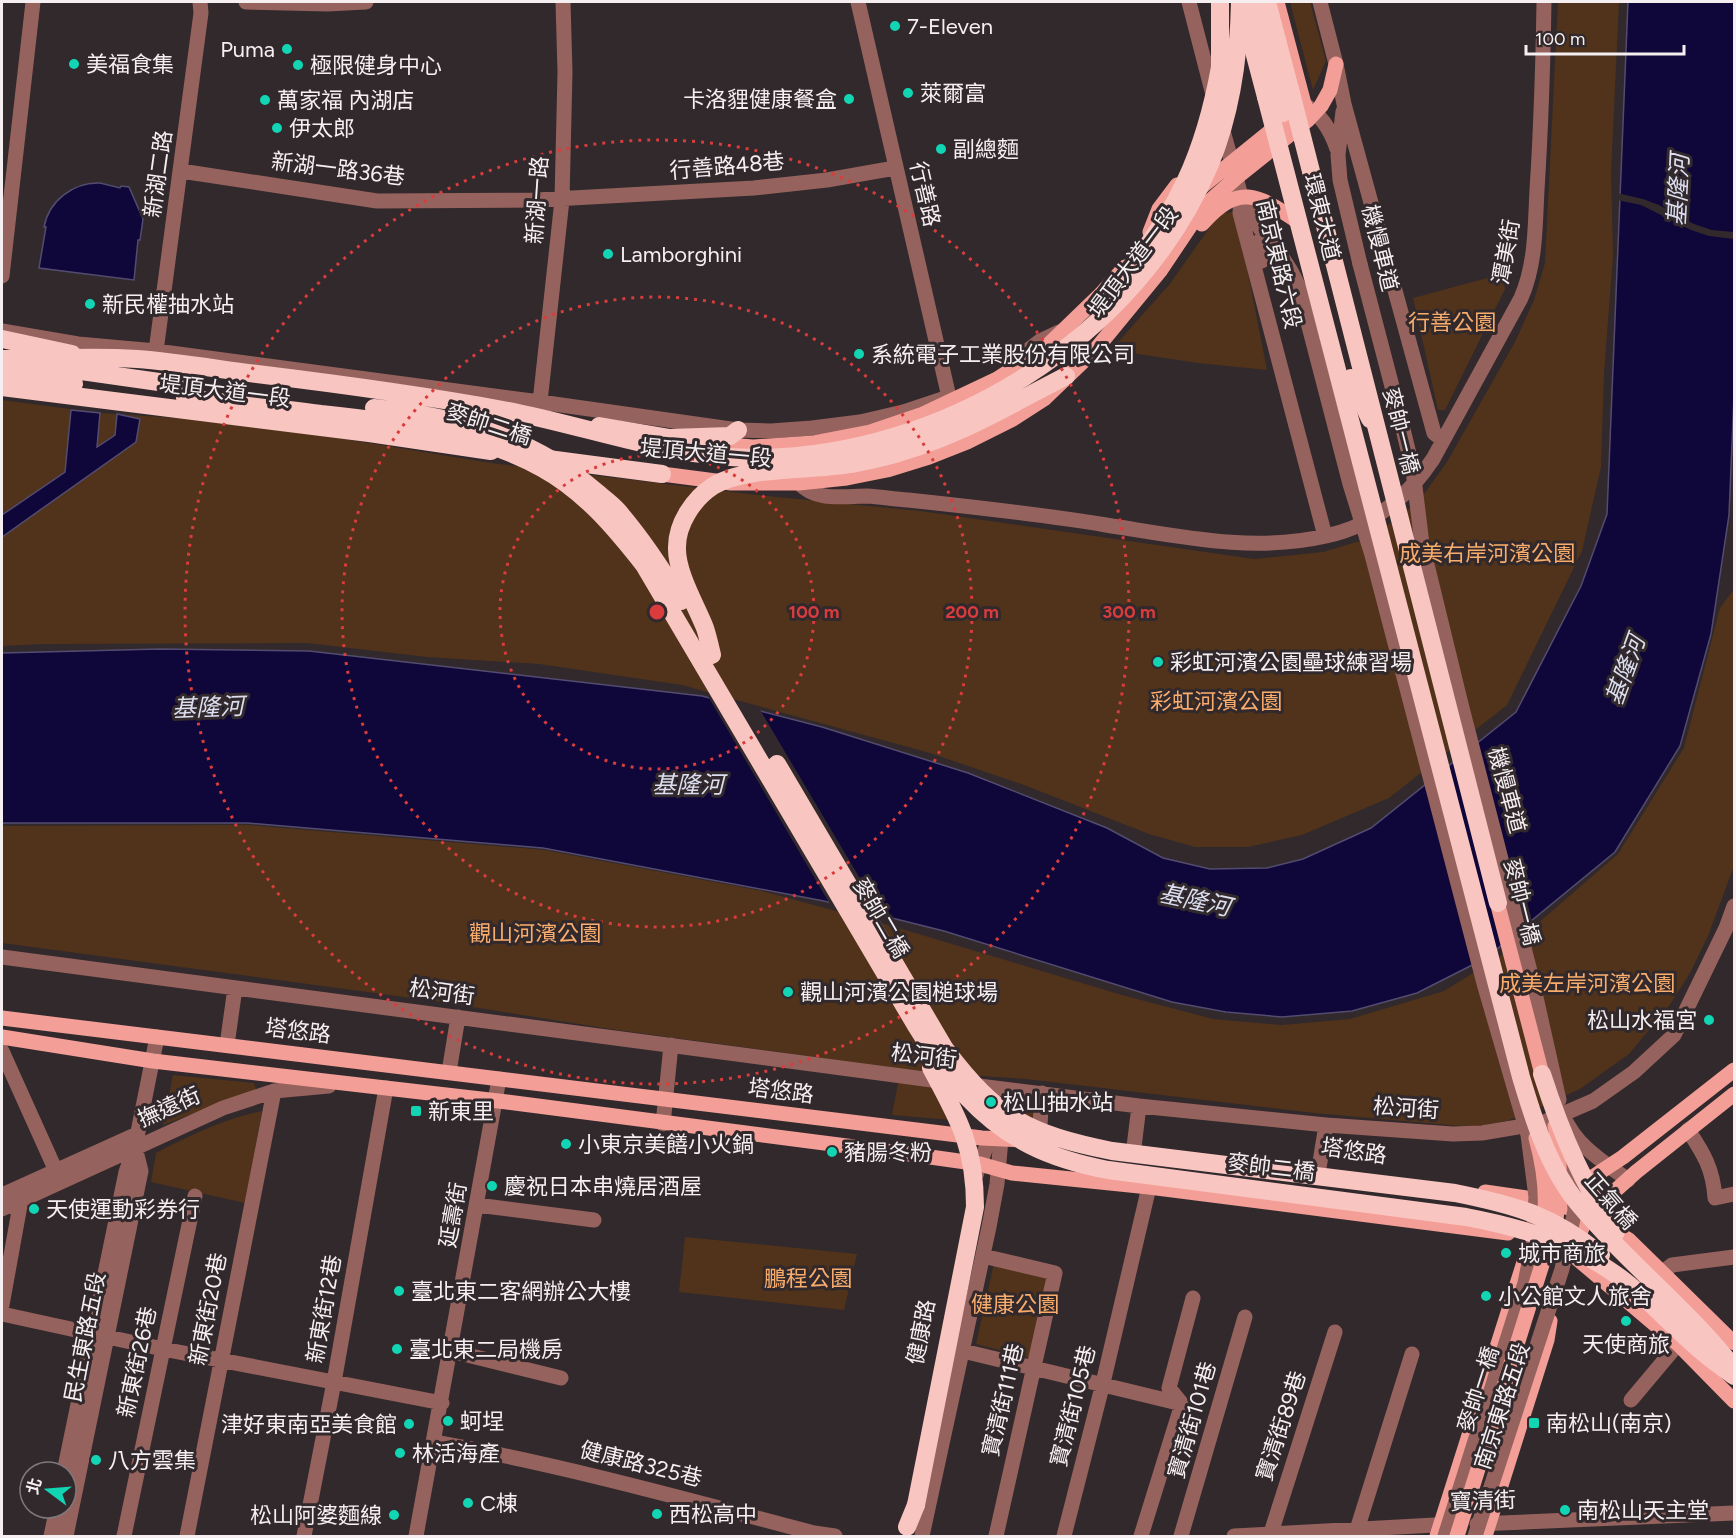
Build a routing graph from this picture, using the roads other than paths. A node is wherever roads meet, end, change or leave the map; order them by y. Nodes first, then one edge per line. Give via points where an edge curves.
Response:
1 (33, 2) edge
2 (200, 2) edge
3 (246, 2) edge
4 (366, 2) edge
5 (563, 2) edge
6 (858, 2) edge
7 (1189, 2) edge
8 (1220, 2) edge
9 (1240, 2) edge
10 (1254, 2) edge
11 (1267, 2) edge
12 (1277, 2) edge
13 (1320, 2) edge
14 (1544, 2) edge
15 (1336, 64) junction
16 (1212, 89) junction
17 (1344, 104) junction
18 (1310, 112) junction
19 (1273, 129) junction
20 (1278, 144) junction
21 (1338, 155) junction
22 (1232, 163) junction
23 (896, 168) junction
24 (181, 171) junction
25 (1236, 178) junction
26 (1241, 196) junction
27 (562, 200) junction
28 (1297, 221) junction
29 (1185, 237) junction
30 (1146, 243) junction
31 (1284, 260) junction
32 (2, 276) edge
33 (1307, 286) junction
34 (2, 331) edge
35 (1062, 331) junction
36 (2, 339) edge
37 (2, 350) edge
38 (156, 351) junction
39 (2, 359) edge
40 (2, 375) edge
41 (1066, 376) junction
42 (1351, 378) junction
43 (2, 387) edge
44 (186, 392) junction
45 (949, 397) junction
46 (540, 402) junction
47 (860, 422) junction
48 (738, 430) junction
49 (669, 438) junction
50 (1443, 440) junction
51 (1380, 442) junction
52 (1355, 444) junction
53 (782, 445) junction
54 (662, 474) joint
55 (799, 483) junction
56 (1328, 536) junction
57 (712, 655) junction
58 (1734, 906) edge
59 (2, 957) edge
60 (235, 988) junction
61 (458, 1017) junction
62 (2, 1018) edge
63 (915, 1024) junction
64 (2, 1037) edge
65 (157, 1037) junction
66 (227, 1045) junction
67 (671, 1045) junction
68 (2, 1051) edge
69 (153, 1061) junction
70 (1734, 1070) edge
71 (449, 1072) junction
72 (1542, 1074) joint
73 (1521, 1077) joint
74 (499, 1079) junction
75 (365, 1086) junction
76 (386, 1088) junction
77 (274, 1091) junction
78 (1042, 1094) junction
79 (1734, 1094) edge
80 (666, 1099) junction
81 (496, 1101) junction
82 (1139, 1106) junction
83 (1563, 1114) junction
84 (663, 1124) junction
85 (1326, 1125) junction
86 (1688, 1130) junction
87 (1037, 1136) junction
88 (995, 1139) junction
89 (136, 1140) junction
90 (1134, 1147) junction
91 (980, 1164) junction
92 (1610, 1166) junction
93 (1319, 1168) junction
94 (999, 1170) junction
95 (56, 1171) junction
96 (1628, 1180) junction
97 (1149, 1187) junction
98 (19, 1194) junction
99 (1734, 1194) edge
100 (2, 1195) edge
101 (195, 1196) dead end
102 (1555, 1202) junction
103 (477, 1205) junction
104 (2, 1209) edge
105 (1587, 1216) junction
106 (594, 1220) dead end
107 (964, 1223) junction
108 (989, 1227) junction
109 (1536, 1235) junction
110 (1572, 1254) junction
111 (983, 1256) junction
112 (1734, 1257) edge
113 (1663, 1272) junction
114 (1193, 1298) dead end
115 (2, 1305) edge
116 (2, 1314) edge
117 (1245, 1317) dead end
118 (1335, 1332) dead end
119 (101, 1335) junction
120 (1734, 1343) edge
121 (1678, 1344) junction
122 (163, 1349) junction
123 (451, 1351) junction
124 (963, 1351) junction
125 (1412, 1354) dead end
126 (221, 1360) junction
127 (1035, 1367) junction
128 (1733, 1370) edge
129 (561, 1378) dead end
130 (334, 1382) junction
131 (1103, 1383) junction
132 (1631, 1400) dead end
133 (1734, 1401) edge
134 (442, 1402) junction
135 (1182, 1404) junction
136 (434, 1442) junction
137 (67, 1460) edge
138 (1734, 1513) edge
139 (54, 1520) edge
140 (1487, 1530) edge
141 (911, 1533) edge
142 (1356, 1533) edge
143 (1441, 1533) edge
144 (1270, 1535) edge
145 (51, 1536) edge
146 (66, 1536) edge
147 (124, 1536) edge
148 (187, 1536) edge
149 (304, 1536) edge
150 (416, 1536) edge
151 (835, 1536) edge
152 (996, 1536) edge
153 (1064, 1536) edge
154 (1141, 1536) edge
155 (1181, 1536) edge
156 (1234, 1536) edge
157 (1455, 1536) edge
158 (1475, 1536) edge

1 - 32 street
2 - 24 street, 新湖二路
3 - 4 street
5 - 27 street, 新湖一路 via 566,72
6 - 23 street, 行善路
7 - 16 street, 南京東路六段
8 - 37 highway, bridge via 1220,67 1203,143 1186,183 1135,263 1067,334 1026,364 981,390 885,430 785,448 718,447 652,437 537,407 378,380 138,350
9 - 19 main road, 南京東路六段
9 - 39 highway, bridge via 1235,65 1210,164 1192,201 1150,265 1094,324 1033,372 938,421 892,437 790,456 717,457 655,448 527,415 377,389 139,359
9 - 52 highway, 環東大道, bridge
10 - 42 highway, bridge
11 - 51 highway, 環東大道, bridge
12 - 18 main road
13 - 15 street
14 - 50 street, 潭美街 via 1533,257 1528,282
15 - 17 street
15 - 18 main road via 1330,90
16 - 22 street, 南京東路六段
16 - 30 main road via 1202,142 1191,166 1159,209
17 - 21 street, 機慢車道
17 - 50 street via 1434,433
18 - 19 main road, 堤頂大道一段
18 - 20 main road, 堤頂大道一段
18 - 21 street, 機慢車道 via 1332,135
18 - 157 main road, 麥帥一橋, bridge via 1323,218 1336,277 1560,1154 1556,1220
19 - 20 main road, 南京東路六段
19 - 22 main road, 堤頂大道一段
20 - 25 main road, 堤頂大道一段
20 - 28 main road, 南京東路六段
21 - 158 street, 機慢車道, bridge via 1340,180 1413,470 1422,544 1531,975 1574,1168 1575,1210 1562,1269
22 - 25 street, 南京東路六段
22 - 30 main road, 堤頂大道一段 via 1172,212
23 - 27 street, 行善路48巷 via 754,188
23 - 45 street, 行善路
24 - 27 street, 新湖一路36巷 via 376,201
24 - 38 street, 新湖二路
25 - 26 street, 南京東路六段
25 - 29 main road, 堤頂大道一段 via 1203,207
26 - 28 main road via 1265,200
26 - 29 main road via 1228,201
26 - 31 street via 1254,222
26 - 56 street, 南京東路六段 via 1240,213
27 - 46 street, 新湖一路
28 - 33 main road, 南京東路六段
29 - 41 main road, 堤頂大道一段 via 1127,314
30 - 35 main road, 堤頂大道一段
31 - 33 street
31 - 56 street via 1260,239 1258,246
33 - 143 street, bridge via 1350,484 1528,1135 1536,1197 1525,1283
33 - 157 main road, 麥帥一橋, bridge via 1533,1123 1544,1184 1545,1217 1539,1256
34 - 38 street, 堤頂大道一段 via 78,344
35 - 45 street, 堤頂大道一段
35 - 53 main road, 堤頂大道一段 via 1045,348 997,379 923,414 870,432
36 - 49 highway, 堤頂大道一段 via 79,355
38 - 46 street, 堤頂大道一段
39 - 44 highway
40 - 44 highway
41 - 55 main road, 堤頂大道一段 via 1044,399 967,442 887,470
41 - 57 highway, bridge via 982,422 895,454 851,464 743,476 713,486 694,502 682,523 677,547 680,567
42 - 51 highway, bridge
42 - 52 highway, bridge
43 - 54 highway, 堤頂大道一段
44 - 57 highway, 麥帥二橋, bridge via 385,409 455,421 501,434 542,454 580,478 616,509 640,537
44 - 63 highway, 麥帥二橋, bridge via 378,420 468,438 508,451 544,469 587,500 644,565
45 - 47 street, 堤頂大道一段
46 - 48 street, 堤頂大道一段
47 - 48 street, 堤頂大道一段 via 771,431
47 - 53 main road via 850,430 799,437
48 - 49 highway via 730,436
49 - 53 main road, 堤頂大道一段 via 717,445
50 - 56 street, 潭美街 via 1416,483 1394,504 1370,521
51 - 72 highway, 麥帥一橋, bridge
52 - 73 highway, 麥帥一橋, bridge
53 - 55 main road via 785,461
54 - 55 main road, 堤頂大道一段 via 730,483
55 - 56 street, 潭美街 via 867,496 1212,541 1270,543
57 - 87 highway, 麥帥二橋, bridge via 945,1049 985,1096
58 - 83 street, 松河街 via 1674,1035 1634,1072 1593,1101
59 - 60 street, 松河街
60 - 61 street, 松河街
60 - 66 street
61 - 67 street, 松河街
61 - 71 street
62 - 65 main road, 塔悠路
63 - 128 highway, 麥帥二橋, bridge via 949,1077 979,1109 1021,1142 1047,1154 1108,1170 1504,1224 1547,1238 1615,1274 1704,1353
63 - 141 highway, bridge via 922,1052 958,1117 970,1149 975,1207
64 - 69 main road, 塔悠路
65 - 66 main road, 塔悠路
65 - 69 street, 民生東路五段
66 - 71 main road, 塔悠路
67 - 78 street, 松河街
67 - 80 street
68 - 95 street
69 - 75 main road, 塔悠路
69 - 89 street, 民生東路五段
70 - 92 main road
71 - 74 main road, 塔悠路
72 - 128 highway, 正氣橋, bridge via 1577,1167 1604,1215 1632,1254 1717,1346
73 - 128 highway, 正氣橋, bridge via 1545,1149 1577,1203 1714,1342
74 - 80 main road, 塔悠路
74 - 81 street, 延壽街
75 - 76 main road, 塔悠路
75 - 77 street, 撫遠街 via 318,1085
76 - 81 main road, 塔悠路
76 - 130 street, 新東街12巷
77 - 89 street, 撫遠街
77 - 126 street, 新東街20巷
78 - 82 street, 松河街
78 - 87 street
79 - 86 main road
80 - 84 street
80 - 88 main road, 塔悠路
81 - 84 main road, 塔悠路
81 - 103 street, 延壽街
82 - 85 street, 松河街
82 - 90 street
83 - 85 street, 松河街 via 1542,1123 1482,1133
83 - 92 street via 1569,1129 1585,1147
84 - 91 main road, 塔悠路
85 - 93 street
86 - 96 main road
86 - 99 street via 1708,1163 1715,1198
87 - 88 main road, 塔悠路
87 - 90 main road, 塔悠路
87 - 102 highway via 1060,1149 1093,1157 1472,1206 1508,1210
87 - 128 highway, 麥帥二橋, bridge via 1112,1151 1455,1192 1529,1211 1586,1243 1707,1356
88 - 91 street, 健康路
88 - 94 street, 健康路
89 - 95 street, 撫遠街
89 - 98 street, 撫遠街
89 - 119 street, 民生東路五段 via 141,1171
90 - 93 main road, 塔悠路
91 - 94 main road, 塔悠路
91 - 107 street, 健康路
92 - 96 street
92 - 102 main road
93 - 102 main road, 塔悠路
94 - 97 main road, 塔悠路
94 - 108 street, 健康路
95 - 98 street, 撫遠街
96 - 105 main road
97 - 109 main road, 塔悠路
97 - 131 street, 寶清街105巷
98 - 100 street, 撫遠街
98 - 104 street, 撫遠街
98 - 115 street
101 - 122 street, 新東街26巷
102 - 105 main road, 塔悠路
102 - 109 main road, 南京東路五段
103 - 106 street
103 - 123 street, 延壽街
105 - 110 main road
105 - 113 main road, 塔悠路 via 1629,1240
105 - 128 main road via 1619,1255
107 - 108 street
107 - 141 street, 健康路 via 909,1502
108 - 111 street, 健康路
109 - 110 main road
109 - 143 main road, 南京東路五段 via 1518,1280
110 - 121 main road
110 - 140 main road, 南京東路五段
111 - 124 street, 健康路
111 - 127 street, 寶清街111巷 via 1055,1273
112 - 113 street via 1672,1265
113 - 120 main road, 塔悠路
114 - 135 street via 1169,1388
116 - 119 street
117 - 155 street, 寶清街101巷
118 - 144 street, 寶清街89巷
119 - 122 street
119 - 137 street, 民生東路五段
119 - 146 street, 民生東路五段
121 - 132 street
121 - 133 main road
122 - 126 street
122 - 147 street, 新東街26巷
123 - 129 street
123 - 134 street, 延壽街
124 - 127 street
124 - 141 street, 健康路
125 - 142 street
126 - 130 street
126 - 148 street, 新東街20巷
127 - 131 street
127 - 152 street, 寶清街111巷
130 - 134 street
130 - 149 street, 新東街12巷
131 - 135 street
131 - 153 street, 寶清街105巷
134 - 136 street, 延壽街
135 - 154 street
136 - 150 street, 延壽街
136 - 151 street, 健康路325巷 via 597,1476
138 - 140 street, 寶清街
139 - 145 street
140 - 143 street, 寶清街
142 - 143 street, 寶清街
142 - 144 street, 寶清街
144 - 156 street, 寶清街

